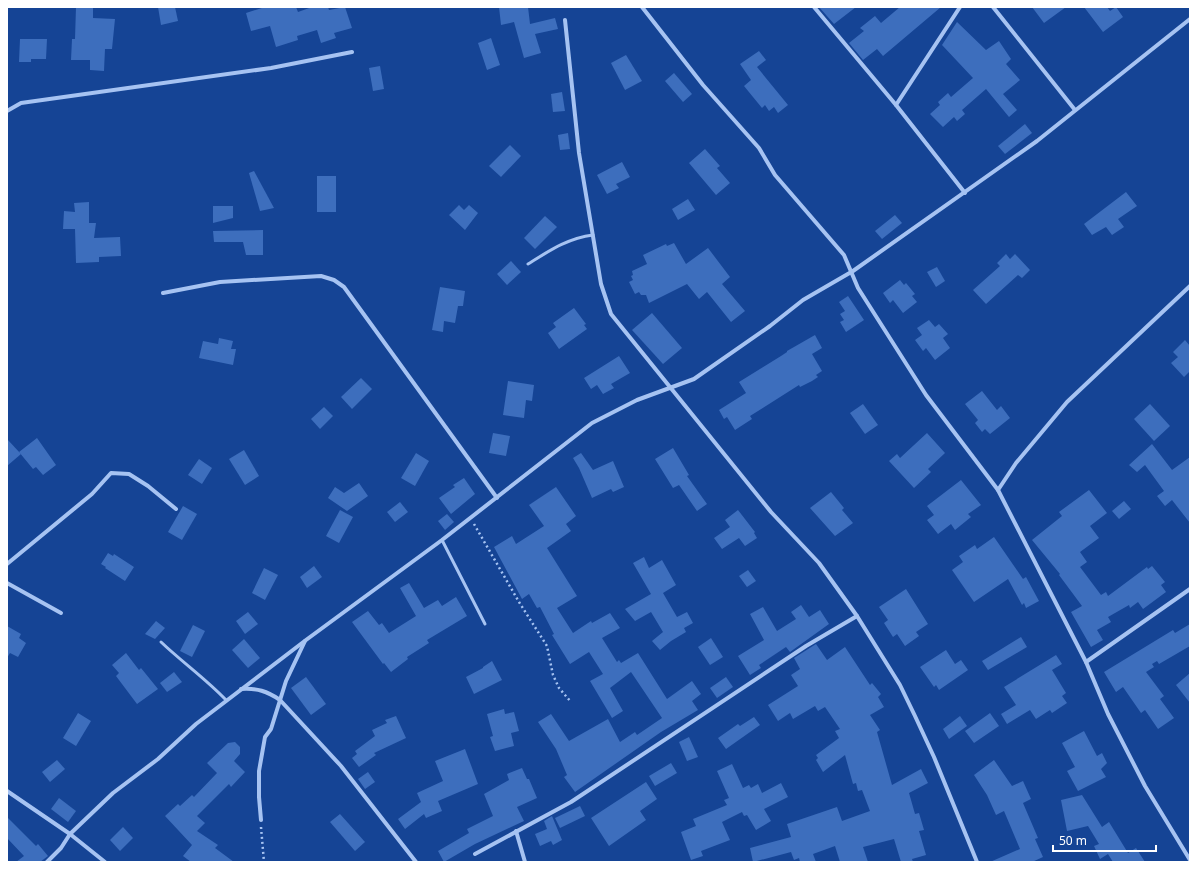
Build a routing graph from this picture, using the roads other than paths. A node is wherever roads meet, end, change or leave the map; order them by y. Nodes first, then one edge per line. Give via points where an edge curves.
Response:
1 (642, 7) edge
2 (814, 7) edge
3 (960, 7) edge
4 (993, 7) edge
5 (1190, 19) edge
6 (565, 20) dead end
7 (352, 52) dead end
8 (896, 105) junction
9 (1075, 110) junction
10 (7, 111) edge
11 (965, 193) junction
12 (593, 235) junction
13 (528, 264) dead end
14 (853, 272) junction
15 (1190, 286) edge
16 (163, 292) dead end
17 (672, 388) junction
18 (998, 490) junction
19 (497, 498) junction
20 (176, 509) dead end
21 (442, 540) junction
22 (7, 564) edge
23 (7, 583) edge
24 (1190, 589) edge
25 (61, 613) dead end
26 (857, 616) junction
27 (485, 624) dead end
28 (306, 640) junction
29 (161, 642) dead end
30 (1086, 662) junction
31 (240, 689) junction
32 (226, 700) junction
33 (280, 700) junction
34 (7, 791) edge
35 (261, 820) road end
36 (516, 831) junction
37 (70, 834) junction
38 (475, 854) dead end
39 (1190, 860) edge
40 (47, 862) edge
41 (105, 862) edge
42 (416, 862) edge
43 (525, 862) edge
44 (977, 862) edge

1 - 14 street via 703,85 760,148 775,175 844,255
2 - 8 street
3 - 8 street
4 - 9 street
5 - 9 street
6 - 12 street via 579,153
7 - 10 street via 271,68 21,102
8 - 11 street
9 - 11 street
11 - 14 street
12 - 13 lane via 577,237
12 - 17 street via 601,284 611,314
14 - 17 street via 803,300 694,379
14 - 18 street via 858,288 926,395
15 - 18 street via 1067,402 1016,463
16 - 19 street via 220,282 321,276 334,280 344,287
17 - 19 street via 637,400 592,423
17 - 26 street via 771,512 819,563
18 - 30 street
19 - 21 street
20 - 22 street via 129,474 111,473 92,494
21 - 27 lane
21 - 28 street
23 - 25 street
24 - 30 street
26 - 36 street via 806,646 571,802
26 - 44 street via 900,685 934,757
28 - 31 street
28 - 33 street via 286,681
29 - 32 lane
30 - 39 street via 1108,714 1145,786
31 - 32 street
31 - 33 street via 255,688 268,692
32 - 37 street via 158,759 113,793
33 - 35 street via 271,729 265,737 259,770
33 - 42 street via 341,766
34 - 37 street
36 - 38 street
36 - 43 street
37 - 40 street
37 - 41 street

